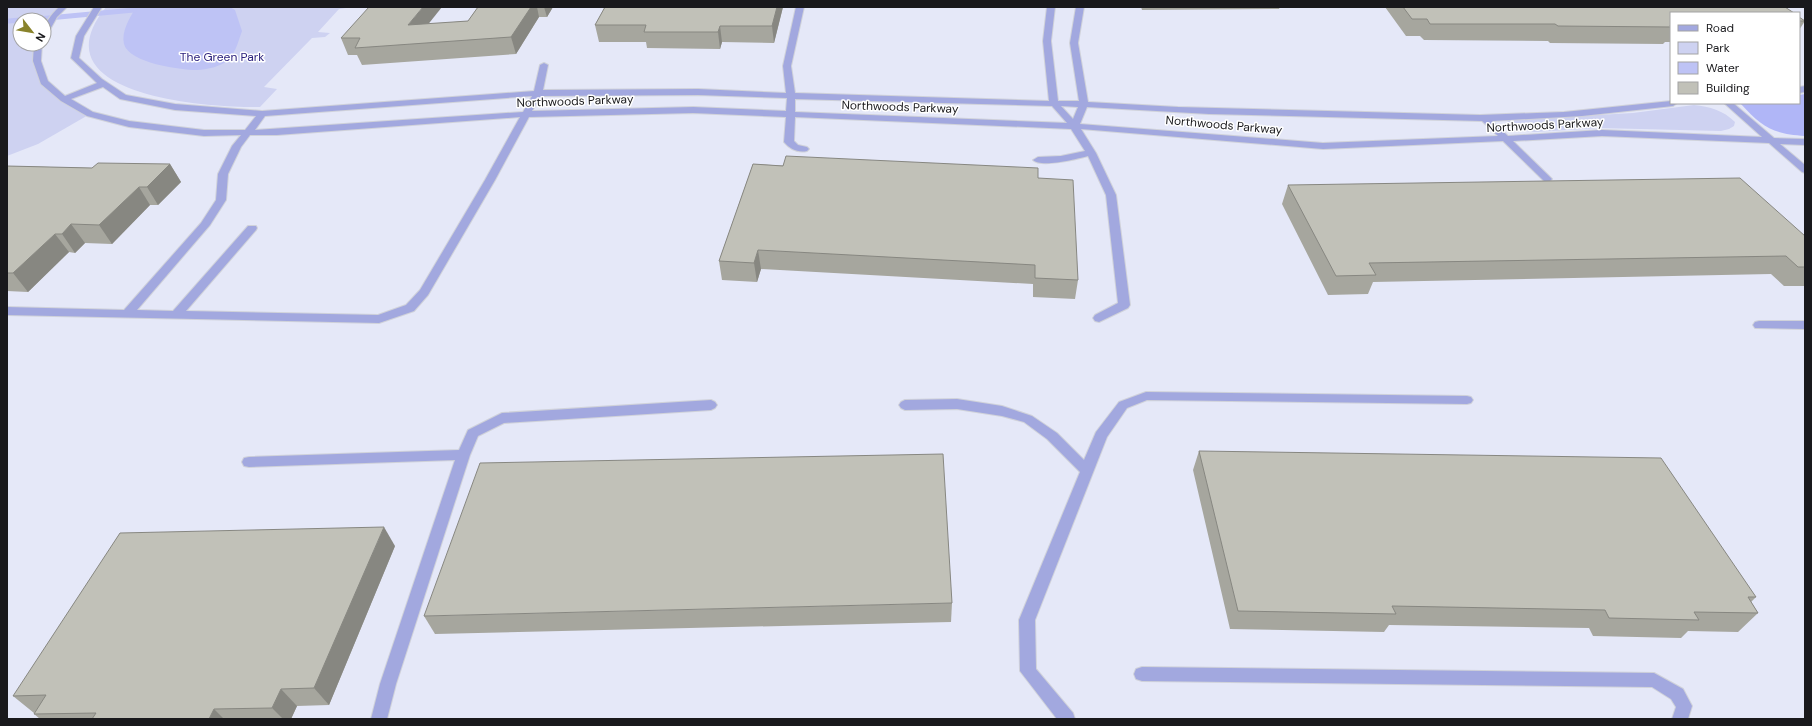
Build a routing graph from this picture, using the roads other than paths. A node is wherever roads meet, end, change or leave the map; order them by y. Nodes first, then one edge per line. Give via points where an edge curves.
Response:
1 (63, 7) edge
2 (98, 7) edge
3 (800, 7) edge
4 (1051, 7) edge
5 (1080, 7) edge
6 (52, 19) edge
7 (38, 52) edge
8 (544, 65) dead end
9 (103, 84) junction
10 (538, 93) junction
11 (791, 96) junction
12 (64, 99) junction
13 (1054, 103) junction
14 (1670, 103) edge
15 (1084, 104) junction
16 (1729, 104) edge
17 (262, 114) junction
18 (526, 114) junction
19 (791, 114) junction
20 (1483, 117) junction
21 (1074, 126) junction
22 (246, 133) junction
23 (1507, 139) junction
24 (1771, 141) junction
25 (1805, 142) edge
26 (804, 149) dead end
27 (1091, 153) junction
28 (1038, 160) dead end
29 (1805, 170) edge
30 (1547, 179) edge
31 (252, 228) dead end
32 (7, 311) edge
33 (128, 313) junction
34 (177, 314) junction
35 (1099, 318) dead end
36 (1759, 325) dead end
37 (1805, 325) edge
38 (1467, 400) dead end
39 (711, 405) dead end
40 (905, 405) dead end
41 (463, 455) junction
42 (249, 462) dead end
43 (1087, 471) junction
44 (1142, 674) dead end
45 (379, 719) edge
46 (1067, 719) edge
47 (1680, 719) edge

1 - 6 street
2 - 9 street, Northwoods Parkway via 80,36 75,58
3 - 11 street via 787,66
4 - 13 street via 1048,14 1047,42
5 - 15 street via 1074,43
7 - 12 street, Northwoods Parkway via 37,61 44,82
8 - 10 street
9 - 12 street
9 - 17 street, Northwoods Parkway via 123,97 168,105
10 - 11 street, Northwoods Parkway via 698,92
10 - 17 street, Northwoods Parkway
10 - 18 street
11 - 13 street, Northwoods Parkway
11 - 19 street
12 - 22 street, Northwoods Parkway via 90,114 129,124 204,133
13 - 15 street, Northwoods Parkway
13 - 21 street
14 - 20 street, Northwoods Parkway via 1528,117
15 - 20 street, Northwoods Parkway via 1275,113
15 - 21 street
16 - 24 street
17 - 22 street
18 - 19 street, Northwoods Parkway via 693,110
18 - 22 street, Northwoods Parkway
18 - 34 street via 424,292 410,308 379,319
19 - 21 street, Northwoods Parkway
19 - 26 street via 789,142
20 - 23 street
21 - 23 street, Northwoods Parkway via 1323,146
21 - 27 street
22 - 33 street via 223,174 221,200 205,225
23 - 24 street, Northwoods Parkway via 1602,133
23 - 30 street
24 - 25 street, Northwoods Parkway
24 - 29 street
27 - 28 street
27 - 35 street via 1111,195 1124,305
31 - 34 street
32 - 33 street
33 - 34 street
36 - 37 street
38 - 43 street via 1146,396 1123,405 1101,435
39 - 41 street via 502,418 473,433
40 - 43 street via 958,404 1002,411 1028,419 1052,436
41 - 42 street
41 - 45 street
43 - 46 street via 1027,620 1028,671
44 - 47 street via 1654,680 1676,694 1684,706

